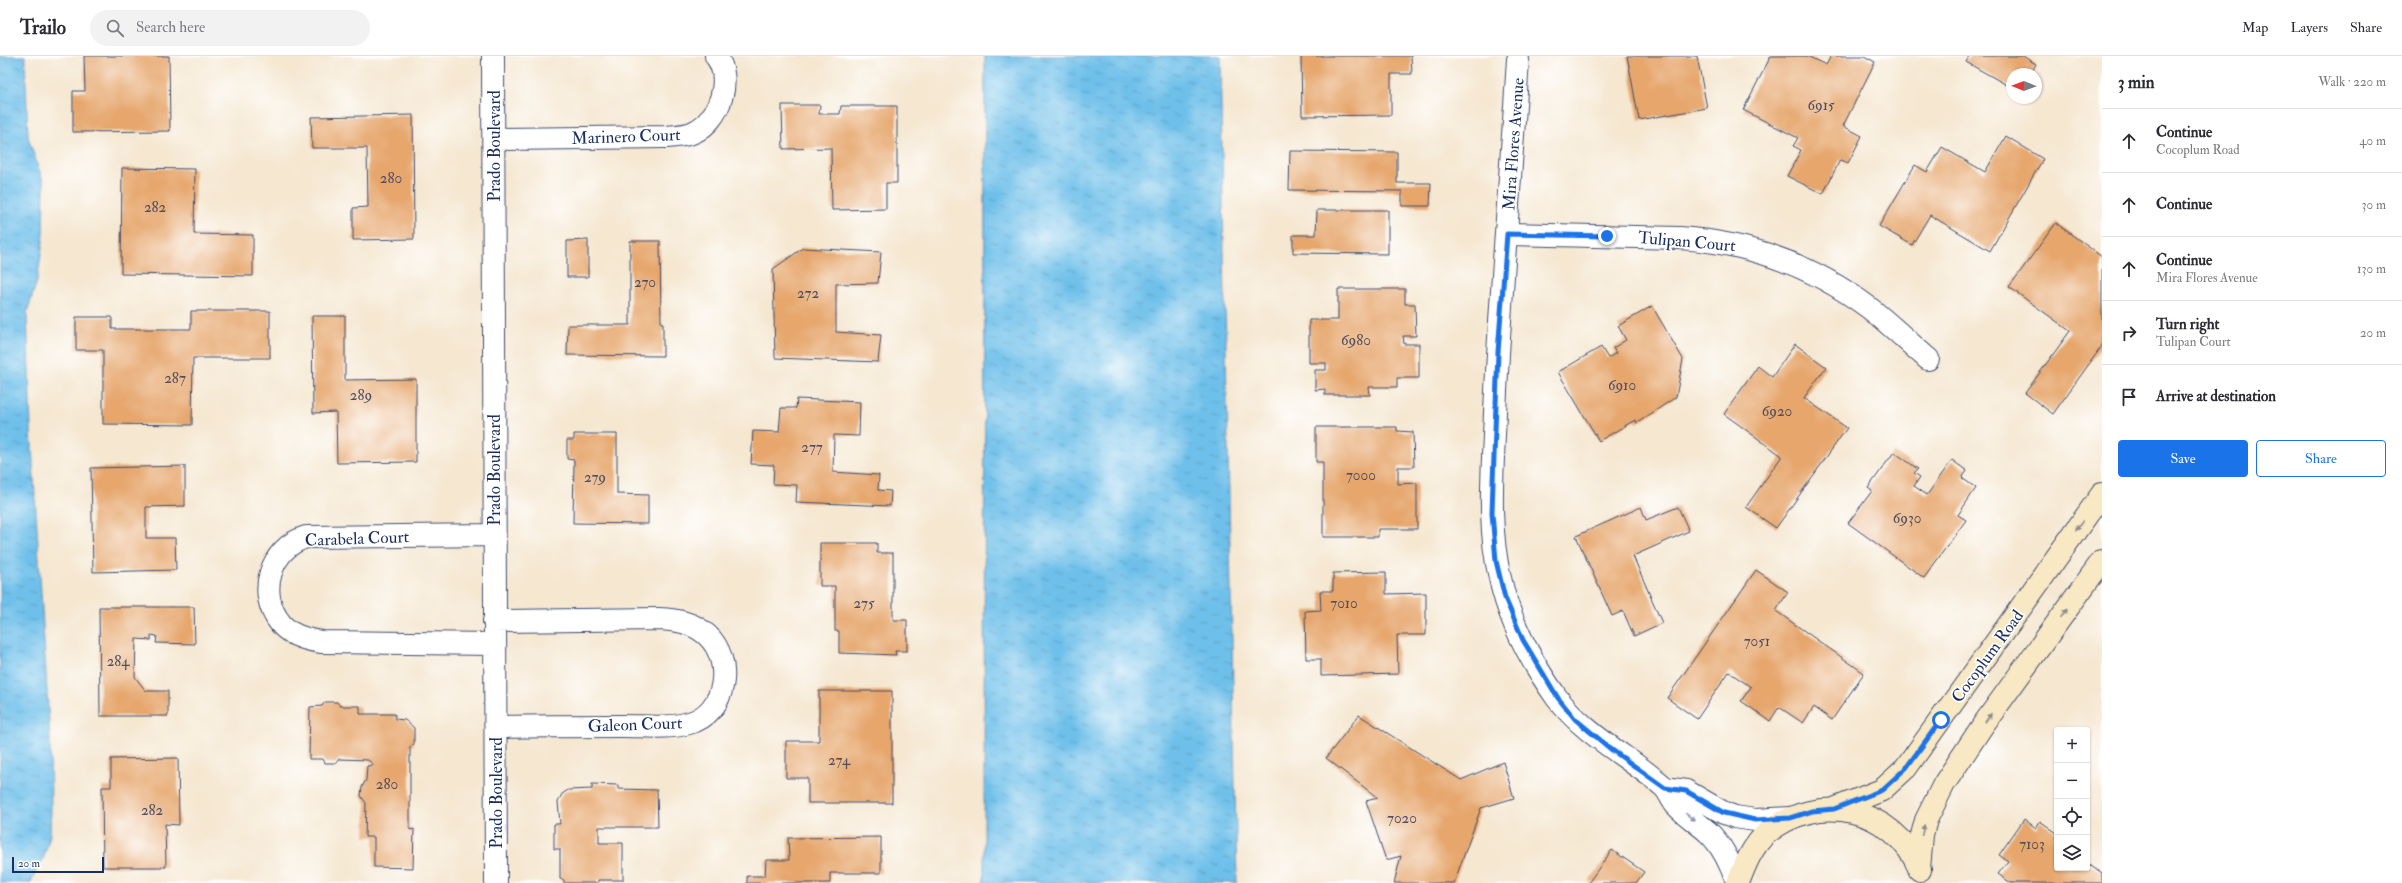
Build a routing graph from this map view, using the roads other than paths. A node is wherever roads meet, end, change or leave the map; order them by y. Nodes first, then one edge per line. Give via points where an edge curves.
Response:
1 (493, 56) edge
2 (716, 56) edge
3 (1518, 59) dead end
4 (494, 139) junction
5 (1507, 234) junction
6 (1928, 359) dead end
7 (2102, 494) edge
8 (494, 535) junction
9 (2102, 561) edge
10 (494, 621) junction
11 (494, 644) junction
12 (496, 727) junction
13 (1665, 788) junction
14 (1834, 809) junction
15 (1790, 818) junction
16 (1921, 876) edge
17 (496, 883) edge
18 (1738, 883) edge

1 - 4 street, Prado Boulevard
2 - 4 street, Marinero Court via 723,72 722,97 711,118 694,132 666,137
3 - 5 street, Mira Flores Avenue
4 - 8 street, Prado Boulevard
5 - 6 street, Tulipan Court via 1687,238 1760,250 1810,270 1838,285
5 - 13 street, Mira Flores Avenue via 1498,352 1492,513 1496,561 1505,598 1523,640 1558,698 1575,719
7 -> 14 street, Cocoplum Road via 1906,768 1882,790
8 - 10 street, Prado Boulevard
8 - 11 street, Carabela Court via 306,537 285,547 278,556 269,578 268,591 274,614 281,625 306,640
16 -> 9 street, Cocoplum Road via 1922,835 1926,820 1944,784 1983,725
10 - 11 street, Prado Boulevard
10 - 12 street, Galeon Court via 659,619 684,622 707,635 714,643 723,670 719,699 712,710 690,723 662,726
11 - 12 street, Prado Boulevard
12 - 17 street, Prado Boulevard
13 - 15 street via 1686,791 1735,817 1755,820
13 -> 18 street via 1677,806 1720,844
14 - 15 street, Cocoplum Road via 1812,811
14 - 16 street, Cocoplum Road via 1861,814 1885,826 1905,845
15 - 18 street, Cocoplum Road via 1766,834 1748,856

